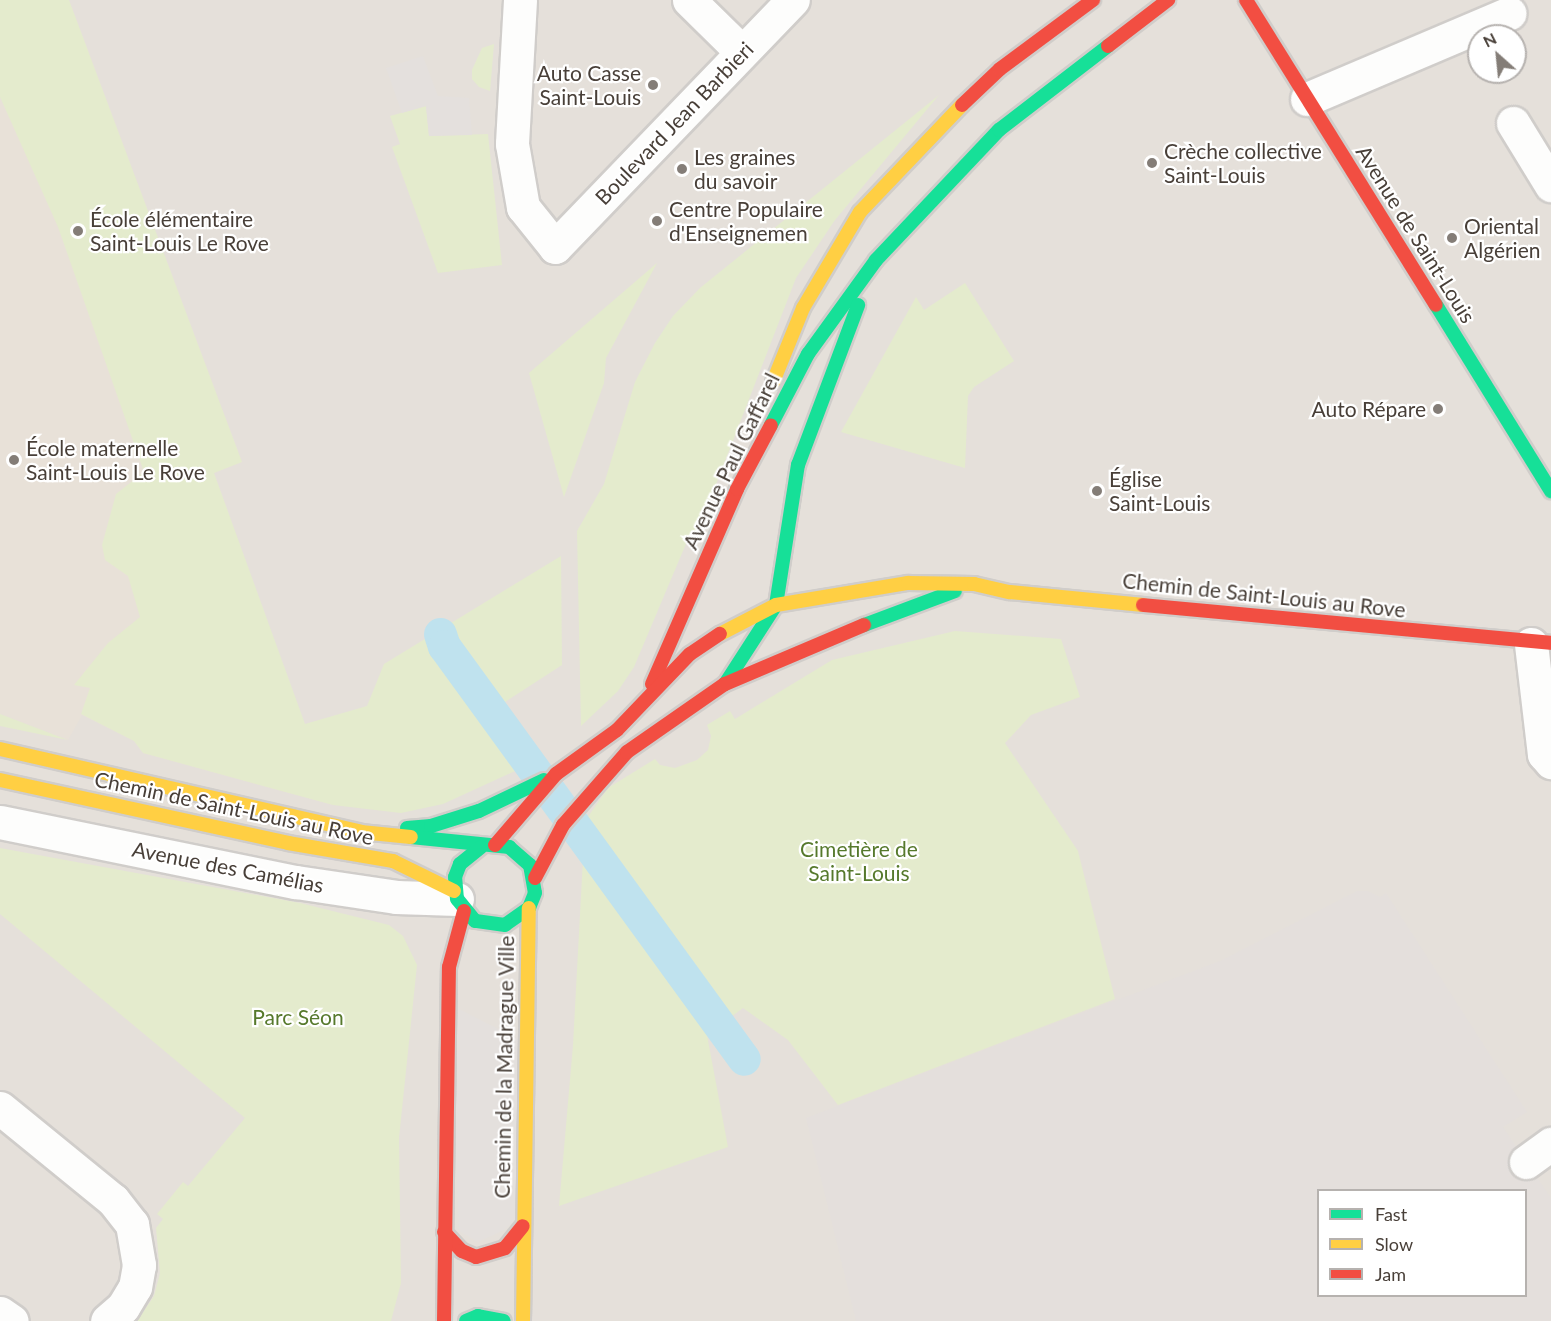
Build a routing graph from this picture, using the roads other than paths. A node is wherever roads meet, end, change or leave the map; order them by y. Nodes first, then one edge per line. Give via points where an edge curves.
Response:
1 (520, 0) edge
2 (689, 0) edge
3 (793, 0) edge
4 (1093, 0) edge
5 (1168, 0) edge
6 (1246, 0) edge
7 (1510, 13) dead end
8 (742, 52) junction
9 (1307, 99) junction
10 (1513, 123) dead end
11 (1551, 185) edge
12 (876, 260) junction
13 (737, 489) junction
14 (1551, 491) edge
15 (974, 584) junction
16 (776, 605) junction
17 (1541, 643) edge
18 (725, 684) junction
19 (648, 694) junction
20 (0, 750) edge
21 (1551, 762) edge
22 (556, 774) junction
23 (0, 780) edge
24 (0, 822) edge
25 (361, 831) junction
26 (488, 846) junction
27 (535, 878) junction
28 (458, 901) junction
29 (529, 908) junction
30 (0, 1108) edge
31 (523, 1226) junction
32 (444, 1232) junction
33 (0, 1313) edge
34 (12, 1321) edge
35 (107, 1321) edge
36 (444, 1321) edge
37 (466, 1321) edge
38 (504, 1321) edge
39 (523, 1321) edge

1 - 8 street, Boulevard Jean Barbieri via 512,144 523,207 555,247
2 - 8 street
3 - 8 street, Boulevard Jean Barbieri
4 - 13 main road via 1000,69 920,145 860,212 802,308
5 - 12 main road, Avenue Paul Gaffarel via 999,130
6 - 9 main road, Avenue de Saint-Louis
7 - 9 street
9 - 14 main road, Avenue de Saint-Louis
10 - 11 street
12 - 13 main road, Avenue Paul Gaffarel via 808,354
12 - 16 main road, Avenue Paul Gaffarel via 798,465
13 - 19 main road, Avenue Paul Gaffarel
15 - 16 main road, Chemin de Saint-Louis au Rove via 908,583
15 - 17 main road, Chemin de Saint-Louis au Rove via 1010,592
15 - 18 main road via 800,648
16 - 18 main road, Avenue Paul Gaffarel
16 - 19 main road, Chemin de Saint-Louis au Rove via 737,623 690,654
17 - 21 street via 1544,754
18 - 27 main road via 627,752 563,825
19 - 22 main road, Chemin de Saint-Louis au Rove via 617,730
20 - 25 main road, Chemin de Saint-Louis au Rove
22 - 25 main road, Chemin de Saint-Louis au Rove via 479,811 431,826
22 - 26 main road, Chemin de Saint-Louis au Rove
23 - 28 main road, Chemin de Saint-Louis au Rove via 288,843 393,861
24 - 28 street, Avenue des Camélias via 296,882 396,897
25 - 26 main road, Chemin de Saint-Louis au Rove
26 - 27 main road, Chemin de Saint-Louis au Rove via 521,854
26 - 28 main road, Chemin de Saint-Louis au Rove via 460,864
27 - 29 main road
28 - 29 main road, Chemin de Saint-Louis au Rove via 489,926 505,925
28 - 32 main road via 449,967
29 - 31 main road, Chemin de la Madrague Ville
30 - 35 street via 113,1200 132,1224 139,1264 135,1287 123,1307
31 - 32 main road, Chemin de la Madrague Ville via 505,1248 476,1257 462,1251
31 - 39 main road, Chemin de la Madrague Ville
32 - 36 main road
33 - 34 street
37 - 38 main road via 478,1316

